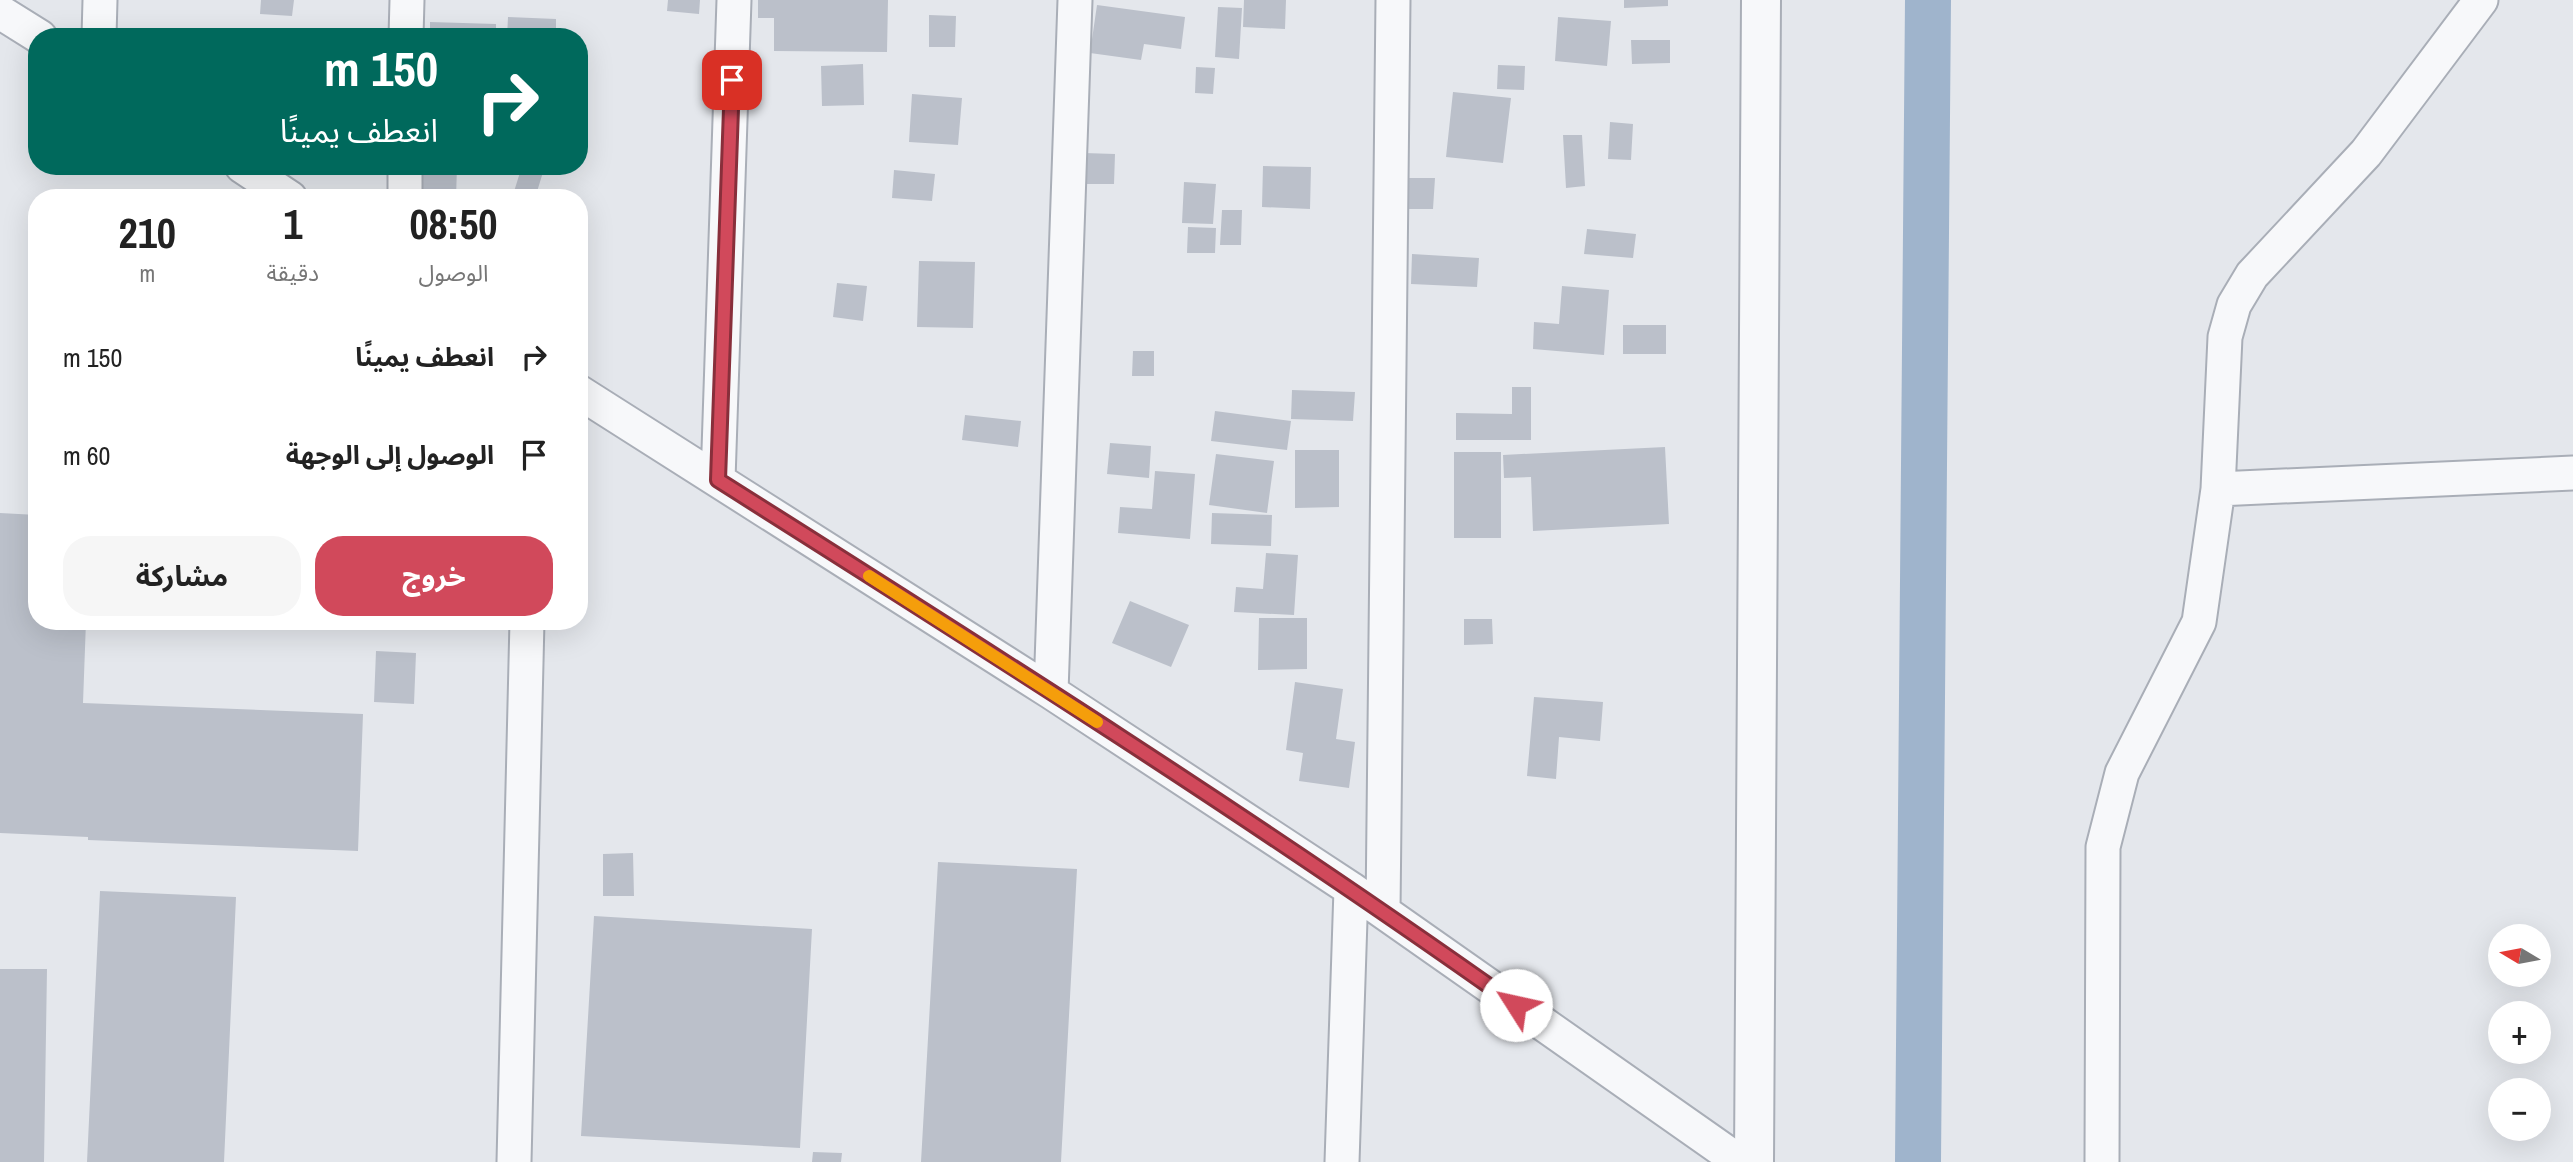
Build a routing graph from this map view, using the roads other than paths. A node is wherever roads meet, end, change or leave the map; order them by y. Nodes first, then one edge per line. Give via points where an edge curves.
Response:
1 (100, 0) edge
2 (407, 0) edge
3 (734, 0) edge
4 (1075, 0) edge
5 (1393, 0) edge
6 (1761, 0) edge
7 (2481, 0) edge
8 (0, 12) edge
9 (99, 28) edge
10 (406, 28) edge
11 (28, 30) edge
12 (256, 175) edge
13 (276, 189) edge
14 (588, 398) edge
15 (2573, 472) edge
16 (718, 480) junction
17 (2218, 489) junction
18 (527, 630) edge
19 (1051, 692) junction
20 (1351, 889) junction
21 (1382, 911) junction
22 (514, 1162) edge
23 (1342, 1162) edge
24 (1740, 1162) edge
25 (1754, 1162) edge
26 (2102, 1162) edge

1 - 9 street
2 - 10 street
3 - 16 street
4 - 19 street
5 - 21 street
6 - 25 street
7 - 17 street via 2366,153 2252,275 2234,305 2225,337
8 - 11 street
12 - 13 street
14 - 16 street
15 - 17 street
16 - 19 street
17 - 26 street via 2199,622 2122,773 2103,847
18 - 22 street
19 - 20 street
20 - 21 street
20 - 23 street
21 - 24 street

